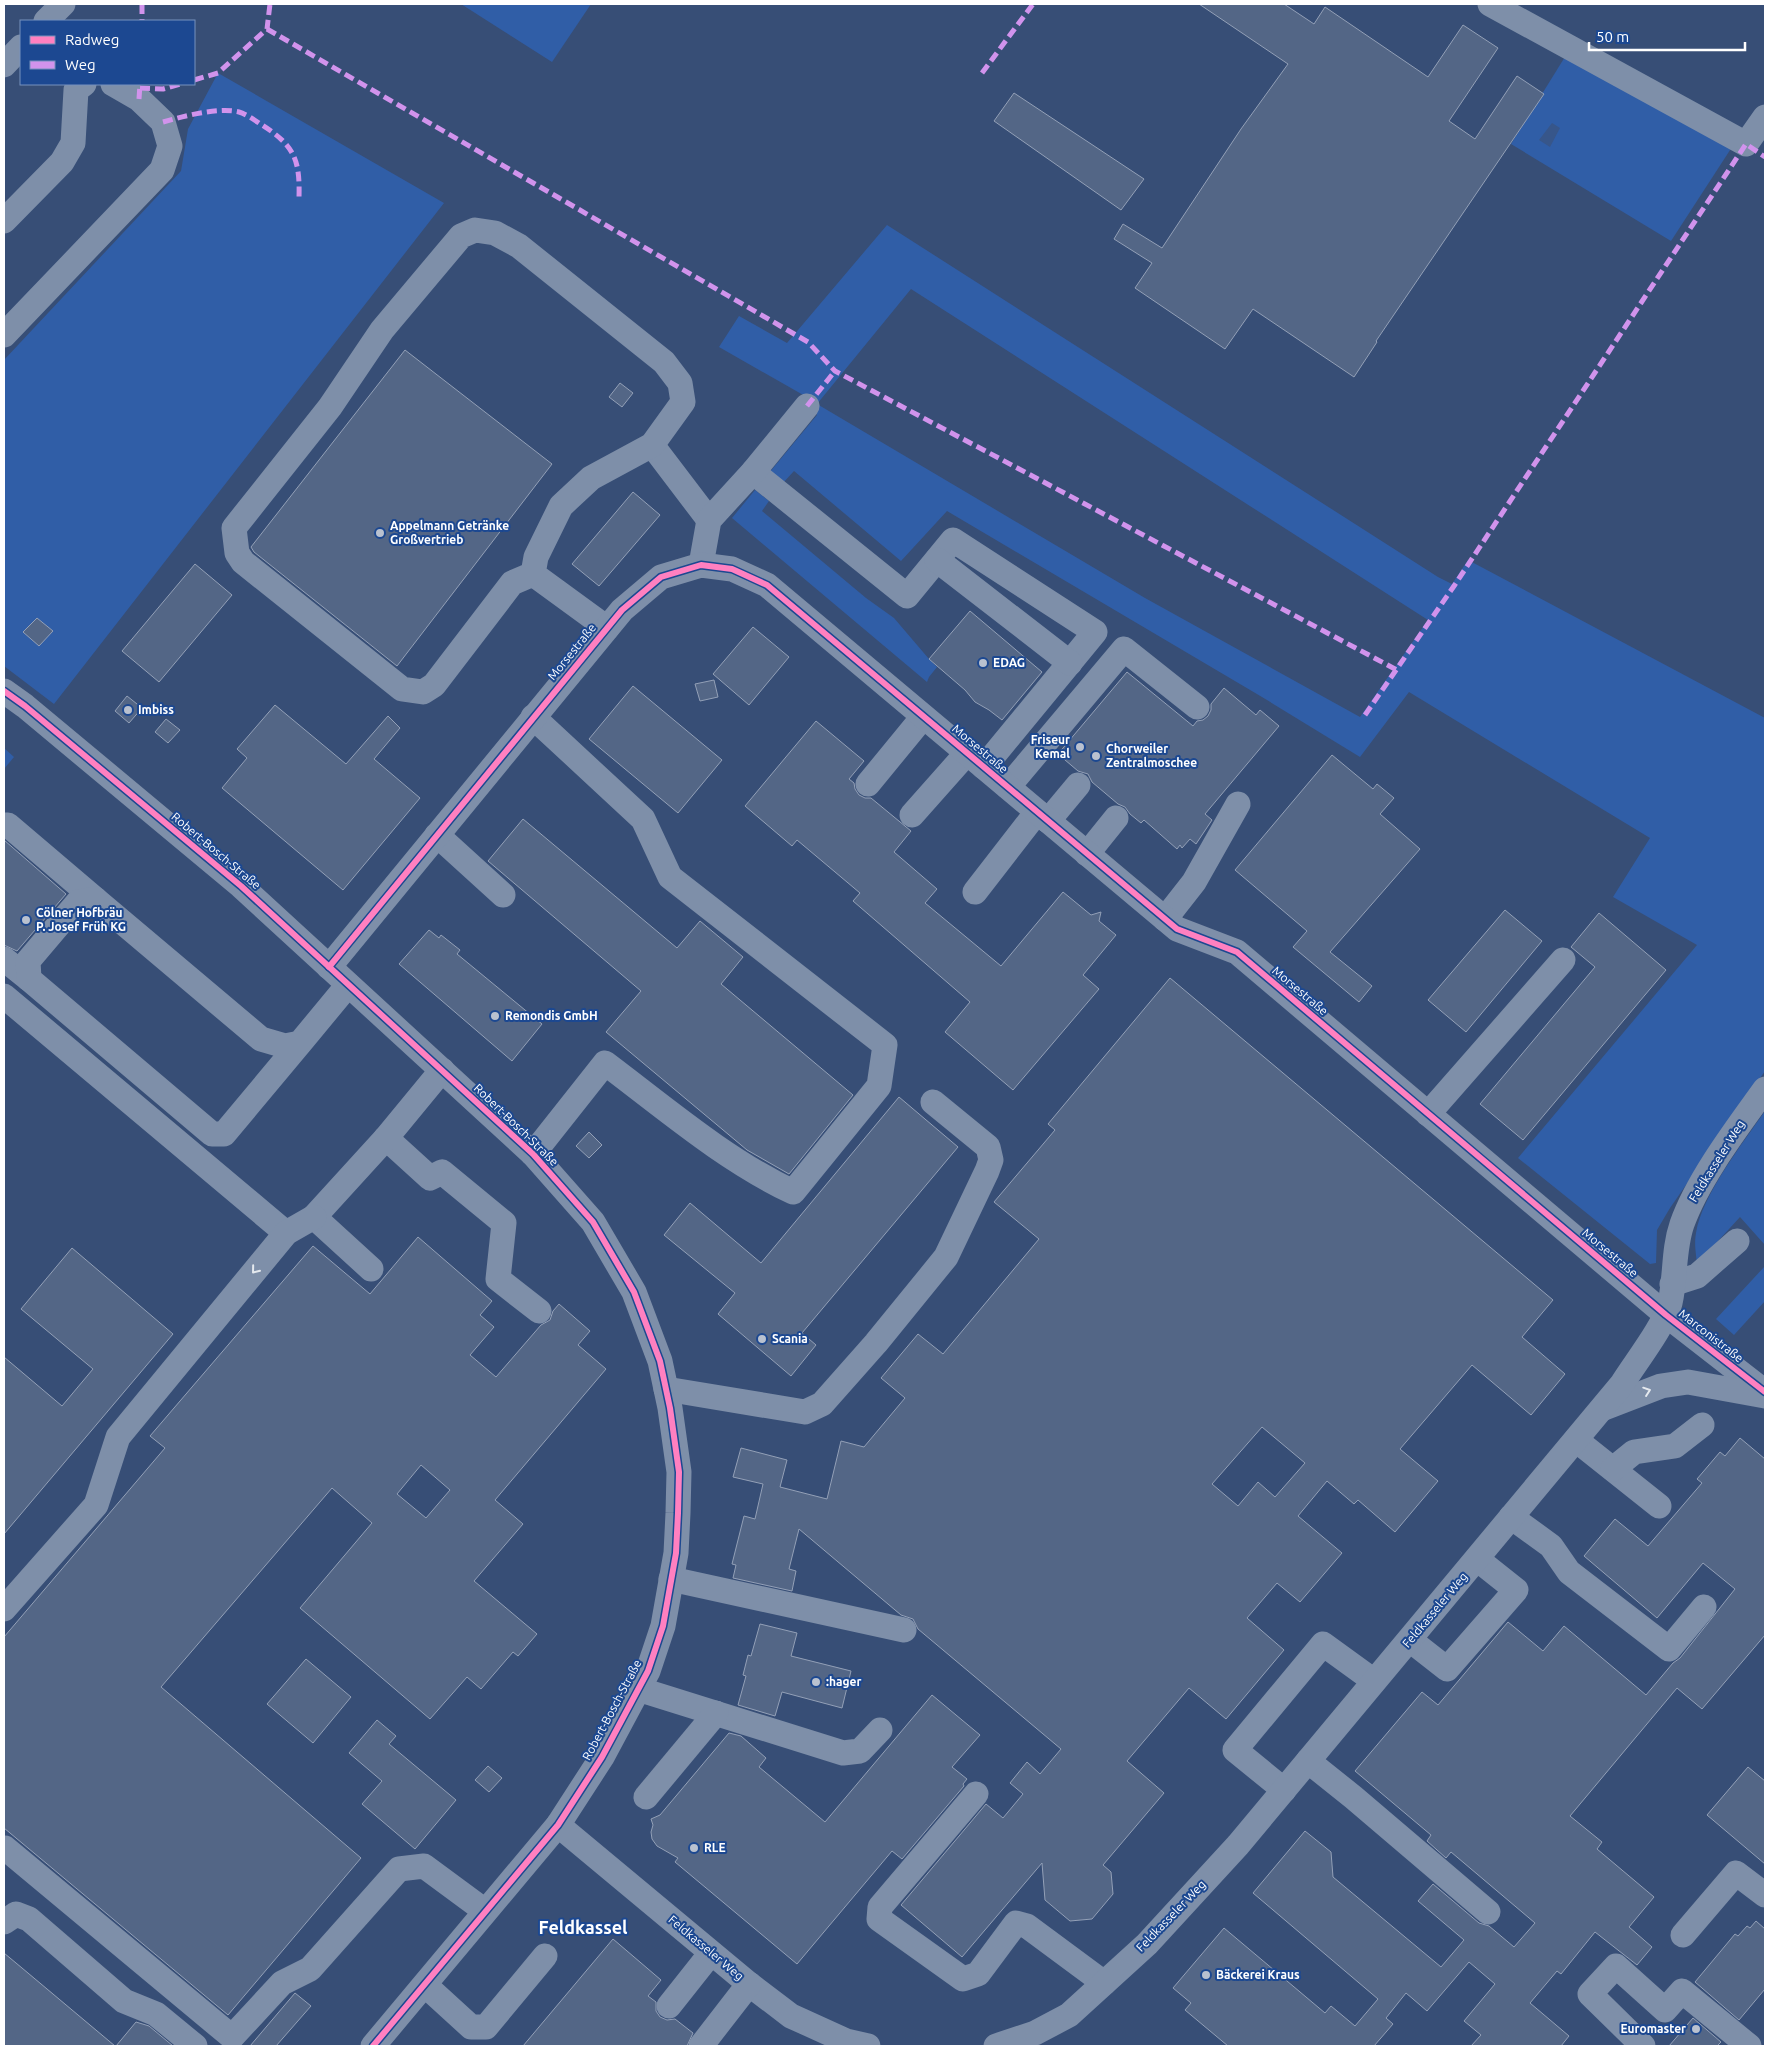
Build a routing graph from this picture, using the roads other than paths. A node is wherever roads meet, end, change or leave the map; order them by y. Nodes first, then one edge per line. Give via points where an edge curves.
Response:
1 (63, 4) edge
2 (1490, 4) edge
3 (47, 20) edge
4 (20, 48) edge
5 (4, 65) edge
6 (83, 85) edge
7 (116, 85) edge
8 (1765, 117) edge
9 (4, 221) edge
10 (4, 335) edge
11 (806, 406) dead end
12 (652, 445) junction
13 (753, 472) junction
14 (709, 520) junction
15 (937, 560) junction
16 (701, 565) junction
17 (533, 574) junction
18 (607, 628) junction
19 (1070, 663) junction
20 (4, 691) edge
21 (1197, 707) dead end
22 (533, 717) junction
23 (923, 717) junction
24 (975, 760) junction
25 (868, 784) dead end
26 (1078, 785) dead end
27 (1008, 787) junction
28 (1238, 804) dead end
29 (912, 816) dead end
30 (1043, 816) junction
31 (1116, 818) dead end
32 (4, 825) edge
33 (437, 835) junction
34 (1087, 854) junction
35 (975, 892) dead end
36 (503, 895) dead end
37 (95, 899) junction
38 (1165, 919) junction
39 (4, 959) edge
40 (1563, 960) dead end
41 (328, 967) junction
42 (29, 979) junction
43 (348, 985) junction
44 (4, 996) edge
45 (300, 1043) junction
46 (442, 1070) junction
47 (1765, 1089) edge
48 (933, 1102) dead end
49 (1428, 1114) junction
50 (386, 1138) junction
51 (533, 1154) junction
52 (314, 1217) junction
53 (286, 1233) junction
54 (1737, 1242) dead end
55 (371, 1269) dead end
56 (1672, 1284) junction
57 (539, 1311) dead end
58 (1666, 1315) junction
59 (666, 1389) junction
60 (1765, 1392) edge
61 (1765, 1396) edge
62 (1602, 1409) junction
63 (1702, 1425) dead end
64 (1576, 1440) junction
65 (1613, 1469) junction
66 (1660, 1506) dead end
67 (1511, 1517) junction
68 (1477, 1559) junction
69 (671, 1579) junction
70 (1704, 1607) dead end
71 (4, 1610) edge
72 (904, 1630) dead end
73 (1410, 1640) junction
74 (1374, 1681) junction
75 (638, 1689) junction
76 (716, 1713) junction
77 (880, 1730) dead end
78 (1308, 1761) junction
79 (1284, 1790) junction
80 (976, 1794) dead end
81 (646, 1797) dead end
82 (558, 1825) junction
83 (4, 1850) edge
84 (1765, 1895) edge
85 (485, 1911) junction
86 (1488, 1912) dead end
87 (4, 1922) edge
88 (1683, 1935) dead end
89 (711, 1953) junction
90 (545, 1956) dead end
91 (1104, 1983) junction
92 (749, 1984) junction
93 (425, 1985) junction
94 (669, 2006) dead end
95 (824, 2041) edge
96 (195, 2046) edge
97 (373, 2046) edge
98 (701, 2046) edge
99 (868, 2046) edge
100 (996, 2046) edge
101 (1643, 2046) edge
102 (1749, 2046) edge

1 - 3 street
2 - 8 street via 1746,144
4 - 5 street
6 - 9 street via 76,90 73,143 62,162
7 - 10 street via 139,99 163,122 170,146 162,170
11 - 13 street
12 - 14 street
12 - 17 street via 591,478 561,506 536,557
12 - 17 street via 683,402 680,382 664,362 519,246 495,233 476,230 461,236 382,330 330,407 234,528 237,553 243,562 402,689 423,692 434,685 512,583
13 - 14 street
13 - 15 street via 906,596
14 - 16 street
15 - 19 street
15 - 19 street via 954,540 1095,632
16 - 18 street, Morsestraße via 660,577 622,610
16 - 23 street, Morsestraße via 732,569 767,585
17 - 18 street
18 - 22 street, Morsestraße
19 - 24 street
20 - 41 street, Robert-Bosch-Straße via 241,886
21 - 27 street via 1124,649
22 - 33 street, Morsestraße
22 - 51 street via 643,819 670,877 885,1045 879,1086 793,1192 761,1177 605,1063
23 - 24 street, Morsestraße
23 - 25 street
24 - 27 street, Morsestraße
24 - 29 street
26 - 30 street
27 - 30 street, Morsestraße
28 - 38 street via 1194,882
30 - 34 street, Morsestraße
30 - 35 street
31 - 34 street
32 - 37 street via 8,825
33 - 36 street
33 - 41 street, Morsestraße
34 - 38 street, Morsestraße
37 - 42 street via 78,902 28,961
37 - 45 street via 261,1040 285,1046
38 - 49 street, Morsestraße via 1177,929 1236,952
39 - 42 street
40 - 49 street
41 - 43 street, Robert-Bosch-Straße
42 - 45 street via 212,1134 224,1134
43 - 45 street
43 - 46 street, Robert-Bosch-Straße
44 - 53 street
46 - 50 street
46 - 51 street, Robert-Bosch-Straße
47 - 56 street, Feldkasseler Weg via 1693,1198 1681,1226
48 - 59 street via 988,1147 991,1160 946,1257 822,1404 805,1412
49 - 58 street, Morsestraße
50 - 52 street
50 - 57 street via 430,1178 442,1172 504,1223 498,1279
51 - 59 street, Robert-Bosch-Straße via 592,1222 634,1292 660,1361
52 - 53 street
52 - 55 street
53 -> 71 street via 118,1437 96,1505
54 - 56 street via 1697,1276
56 - 58 street, Feldkasseler Weg
58 - 60 street, Marconistraße
58 - 62 street, Feldkasseler Weg
59 - 69 street, Robert-Bosch-Straße via 679,1472 676,1553
62 -> 61 street via 1661,1386 1688,1382
62 - 64 street, Feldkasseler Weg
63 - 65 street via 1675,1446 1634,1452
64 - 65 street
64 - 67 street, Feldkasseler Weg
65 - 66 street
67 - 68 street, Feldkasseler Weg
67 - 70 street via 1551,1546 1569,1572 1669,1649
68 - 73 street, Feldkasseler Weg
68 - 73 street via 1516,1590 1447,1668
69 - 72 street
69 - 75 street, Robert-Bosch-Straße via 663,1626 648,1671
73 - 74 street, Feldkasseler Weg
74 - 78 street, Feldkasseler Weg
74 - 79 street via 1323,1644 1234,1750
75 - 76 street
75 - 82 street, Robert-Bosch-Straße via 602,1756
76 - 77 street via 843,1753 860,1751
76 - 81 street
78 - 79 street, Feldkasseler Weg
78 - 86 street
79 - 91 street, Feldkasseler Weg via 1147,1944
80 - 91 street via 880,1907 879,1919 963,1980 978,1974 1016,1923 1027,1926
82 - 85 street, Robert-Bosch-Straße
82 - 89 street, Feldkasseler Weg
83 - 85 street via 232,2037 282,1983 310,1969 399,1868 424,1866
84 - 88 street via 1736,1873
85 - 93 street, Robert-Bosch-Straße
87 - 96 street via 16,1914 30,1919 124,2001 156,2014
89 - 92 street, Feldkasseler Weg
89 - 94 street
90 - 93 street via 486,2027 471,2027
91 - 100 street, Feldkasseler Weg via 1068,2015 1035,2033
92 - 95 street, Feldkasseler Weg
92 - 98 street
93 - 97 street, Robert-Bosch-Straße
95 - 99 street, Feldkasseler Weg
101 - 102 street via 1590,1994 1616,1966 1665,2010 1682,1991

